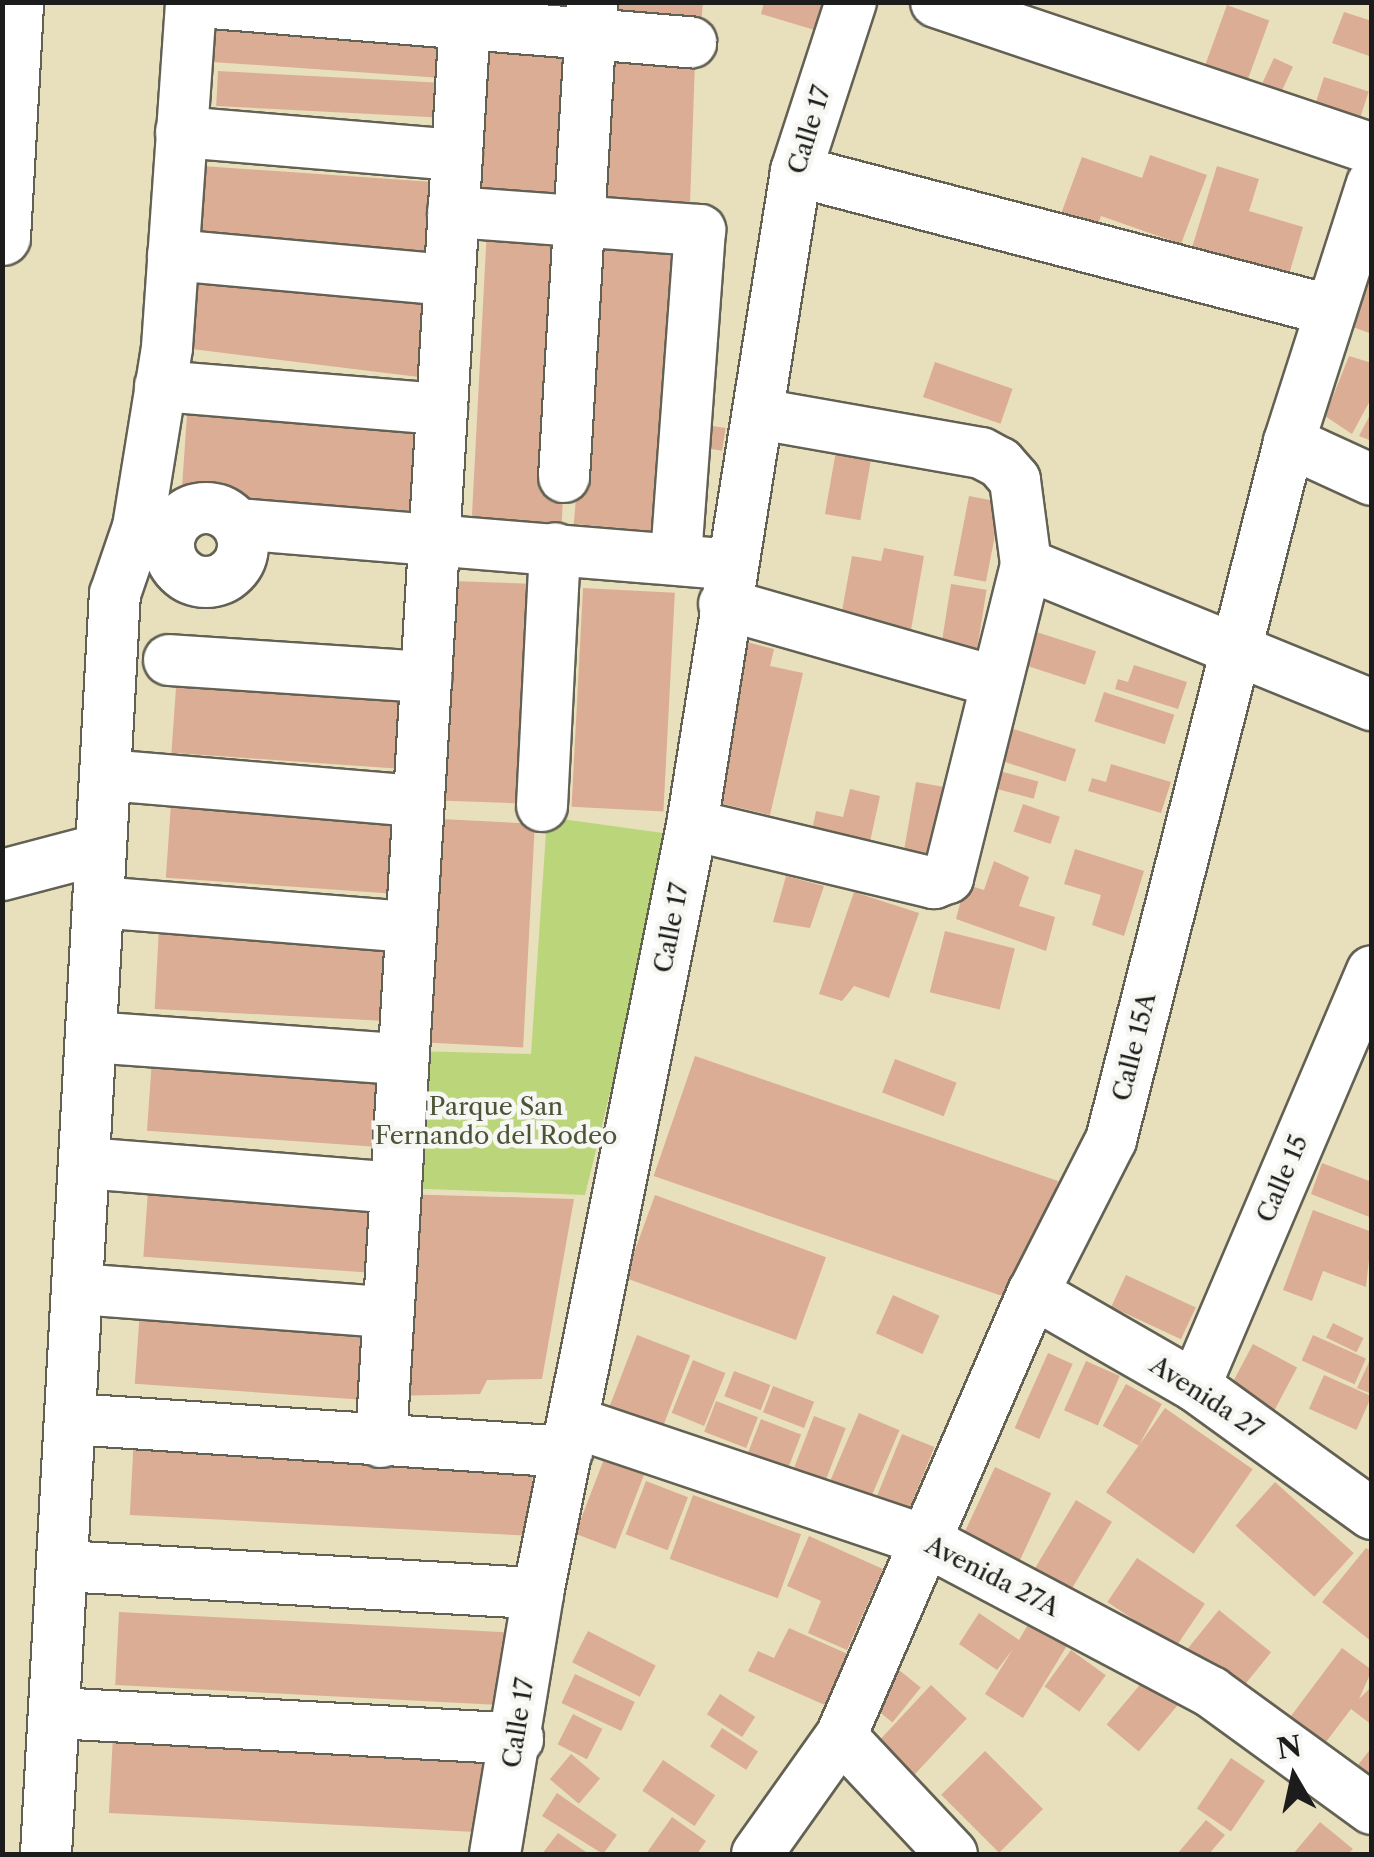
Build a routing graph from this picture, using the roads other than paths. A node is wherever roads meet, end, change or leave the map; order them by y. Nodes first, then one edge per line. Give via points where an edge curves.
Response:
1 (15, 2) edge
2 (191, 2) edge
3 (200, 2) edge
4 (851, 2) edge
5 (936, 2) edge
6 (466, 12) edge
7 (591, 19) edge
8 (691, 42) dead end
9 (182, 132) junction
10 (1372, 149) edge
11 (457, 155) junction
12 (796, 171) junction
13 (1372, 184) edge
14 (453, 212) junction
15 (581, 222) junction
16 (2, 236) edge
17 (172, 255) junction
18 (449, 280) junction
19 (1330, 310) junction
20 (160, 386) junction
21 (442, 409) junction
22 (758, 414) junction
23 (1288, 442) junction
24 (564, 477) dead end
25 (1372, 480) edge
26 (237, 524) dead end
27 (434, 539) junction
28 (555, 548) junction
29 (676, 558) junction
30 (1026, 564) junction
31 (727, 585) junction
32 (1236, 646) junction
33 (169, 660) dead end
34 (426, 677) junction
35 (993, 681) junction
36 (1372, 705) edge
37 (106, 775) junction
38 (418, 801) junction
39 (542, 806) dead end
40 (692, 825) junction
41 (101, 849) junction
42 (2, 876) edge
43 (98, 902) junction
44 (410, 927) junction
45 (1372, 972) edge
46 (91, 1037) junction
47 (399, 1058) junction
48 (85, 1163) junction
49 (393, 1188) junction
50 (78, 1288) junction
51 (1032, 1293) junction
52 (387, 1312) junction
53 (1195, 1386) junction
54 (70, 1419) junction
55 (556, 1441) junction
56 (381, 1442) junction
57 (1369, 1505) edge
58 (926, 1541) junction
59 (63, 1566) junction
60 (538, 1594) junction
61 (56, 1712) junction
62 (840, 1736) junction
63 (518, 1739) junction
64 (1372, 1810) edge
65 (46, 1854) edge
66 (495, 1854) edge
67 (757, 1854) edge
68 (952, 1854) edge

1 - 16 highway
2 - 9 street
3 - 6 street
4 - 12 street, Calle 17
5 - 10 street
6 - 7 street
6 - 11 street
7 - 8 street
7 - 15 street
9 - 11 street
9 - 17 street
11 - 14 street
12 - 19 street
12 - 22 street, Calle 17
13 - 19 street, Calle 15A
14 - 15 street
14 - 18 street
15 - 24 street
15 - 29 street via 700,230
17 - 18 street
17 - 20 street
18 - 21 street
19 - 23 street, Calle 15A
20 - 21 street
20 - 37 street via 138,527 115,594
21 - 27 street
22 - 30 street via 981,454 1000,463 1015,480
22 - 31 street, Calle 17
23 - 25 street
23 - 32 street, Calle 15A
26 - 27 street
27 - 28 street
27 - 34 street
28 - 29 street
28 - 39 street
29 - 31 street
30 - 32 street
30 - 35 street
31 - 35 street
31 - 40 street, Calle 17
32 - 36 street
32 - 51 street, Calle 15A via 1111,1140
33 - 34 street
34 - 38 street
35 - 40 street via 942,883
37 - 38 street
37 - 41 street
38 - 44 street
40 - 55 street, Calle 17
41 - 42 street
41 - 43 street
43 - 44 street
43 - 46 street
44 - 47 street
45 - 53 street, Calle 15
46 - 47 street
46 - 48 street
47 - 49 street
48 - 49 street
48 - 50 street
49 - 52 street
50 - 52 street
50 - 54 street
51 - 53 street, Avenida 27
51 - 58 street, Calle 15A
52 - 56 street
53 - 57 street, Avenida 27
54 - 56 street, Avenida 27A
54 - 59 street
55 - 56 street, Avenida 27A
55 - 58 street, Avenida 27A
55 - 60 street, Calle 17
58 - 62 street, Calle 15A
58 - 64 street, Avenida 27A via 1212,1692
59 - 60 street
59 - 61 street
60 - 63 street, Calle 17
61 - 63 street
61 - 65 street
62 - 67 street, Calle 15A
62 - 68 street
63 - 66 street, Calle 17

